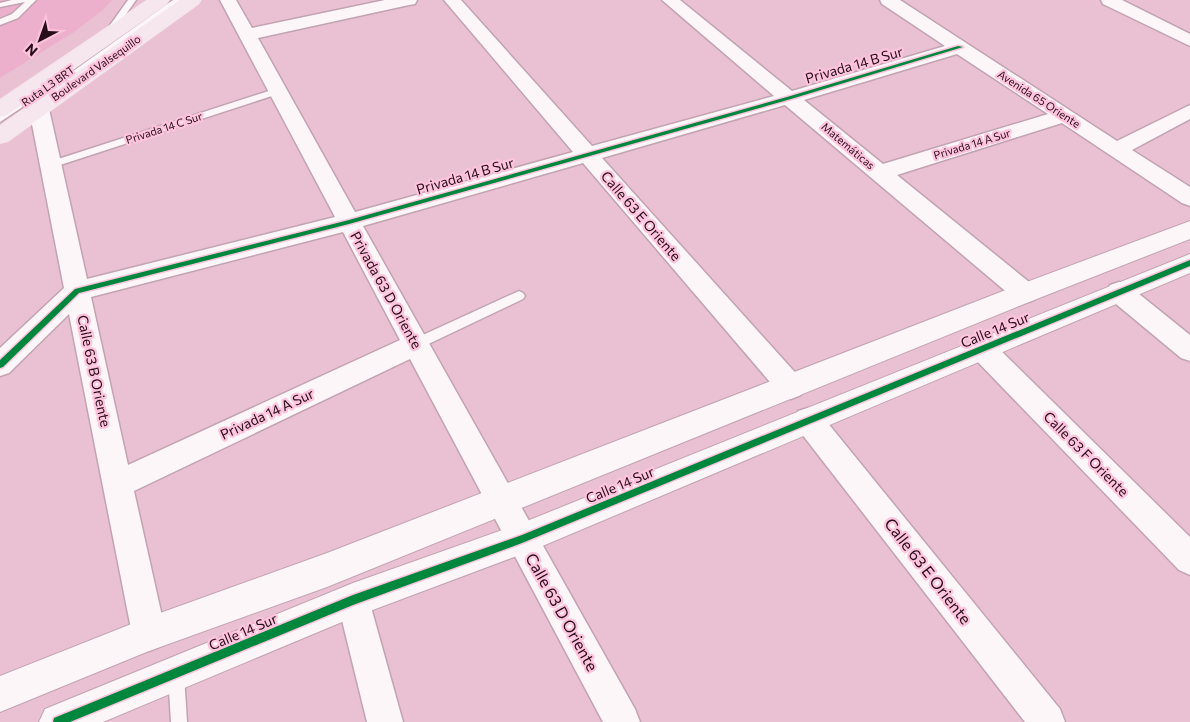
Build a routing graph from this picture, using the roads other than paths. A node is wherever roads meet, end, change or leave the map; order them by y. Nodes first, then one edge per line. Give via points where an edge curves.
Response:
1 (24, 0) edge
2 (32, 0) edge
3 (151, 0) edge
4 (160, 0) edge
5 (170, 0) edge
6 (178, 0) edge
7 (192, 0) edge
8 (228, 0) edge
9 (409, 0) edge
10 (452, 0) edge
11 (670, 0) edge
12 (888, 0) edge
13 (1109, 0) edge
14 (0, 5) edge
15 (134, 8) edge
16 (0, 22) edge
17 (248, 35) junction
18 (1190, 41) edge
19 (960, 47) junction
20 (278, 91) junction
21 (789, 98) junction
22 (49, 99) junction
23 (0, 110) edge
24 (1190, 111) edge
25 (1064, 116) junction
26 (0, 119) edge
27 (0, 127) edge
28 (0, 136) edge
29 (1116, 150) junction
30 (587, 154) junction
31 (50, 165) junction
32 (879, 173) junction
33 (1190, 198) edge
34 (349, 222) junction
35 (1190, 230) edge
36 (1190, 263) edge
37 (77, 291) junction
38 (1119, 292) junction
39 (1025, 293) junction
40 (519, 296) dead end
41 (416, 344) junction
42 (982, 348) junction
43 (1190, 350) edge
44 (0, 365) edge
45 (790, 387) junction
46 (808, 420) junction
47 (118, 484) junction
48 (502, 502) junction
49 (522, 539) junction
50 (1190, 559) edge
51 (353, 600) junction
52 (149, 634) junction
53 (176, 674) junction
54 (0, 694) edge
55 (58, 722) edge
56 (179, 722) edge
57 (385, 722) edge
58 (622, 722) edge
59 (1047, 722) edge

1 - 14 lane
2 - 16 lane via 14,16
3 - 15 main road
4 - 15 main road, Boulevard Valsequillo
5 - 26 lane, Ruta L3 BRT
6 - 22 lane
7 - 22 main road, Boulevard Valsequillo
8 - 17 street, Privada 63 D Oriente
9 - 17 street
10 - 30 street, Calle 63 E Oriente
11 - 21 street, Matemáticas
12 - 19 street, Avenida 65 Oriente
13 - 18 street
15 - 23 main road, Boulevard Valsequillo via 107,35
17 - 20 street, Privada 63 D Oriente
19 - 21 street, Privada 14 B Sur
19 - 25 street, Avenida 65 Oriente
20 - 31 lane, Privada 14 C Sur
20 - 34 street, Privada 63 D Oriente
21 - 30 street, Privada 14 B Sur
21 - 32 street, Matemáticas
22 - 27 lane
22 - 28 main road, Boulevard Valsequillo
22 - 31 street, Calle 63 B Oriente
24 - 29 street
25 - 29 street, Avenida 65 Oriente
25 - 32 street, Privada 14 A Sur
29 - 33 street, Avenida 65 Oriente
30 - 34 street, Privada 14 B Sur
30 - 45 street, Calle 63 E Oriente
31 - 37 street, Calle 63 B Oriente
32 - 39 street, Matemáticas
34 - 37 street, Privada 14 B Sur
34 - 41 street, Privada 63 D Oriente
35 - 39 main road, Calle 14 Sur
36 - 38 main road, Calle 14 Sur
37 - 44 street, Privada 14 B Sur
37 - 47 street, Calle 63 B Oriente
38 - 42 main road, Calle 14 Sur
38 - 43 street
39 - 45 main road, Calle 14 Sur
40 - 41 lane
41 - 47 street, Privada 14 A Sur
41 - 48 street, Privada 63 D Oriente
42 - 46 main road, Calle 14 Sur
42 - 50 street, Calle 63 F Oriente
45 - 48 main road, Calle 14 Sur
46 - 49 main road, Calle 14 Sur
46 - 59 street, Calle 63 E Oriente
47 - 52 street, Calle 63 B Oriente
48 - 49 street, Calle 63 D Oriente
48 - 52 main road, Calle 14 Sur
49 - 51 main road, Calle 14 Sur
49 - 58 street, Calle 63 D Oriente
51 - 53 main road, Calle 14 Sur
51 - 57 street
52 - 54 main road, Calle 14 Sur
53 - 55 main road, Calle 14 Sur
53 - 56 lane

